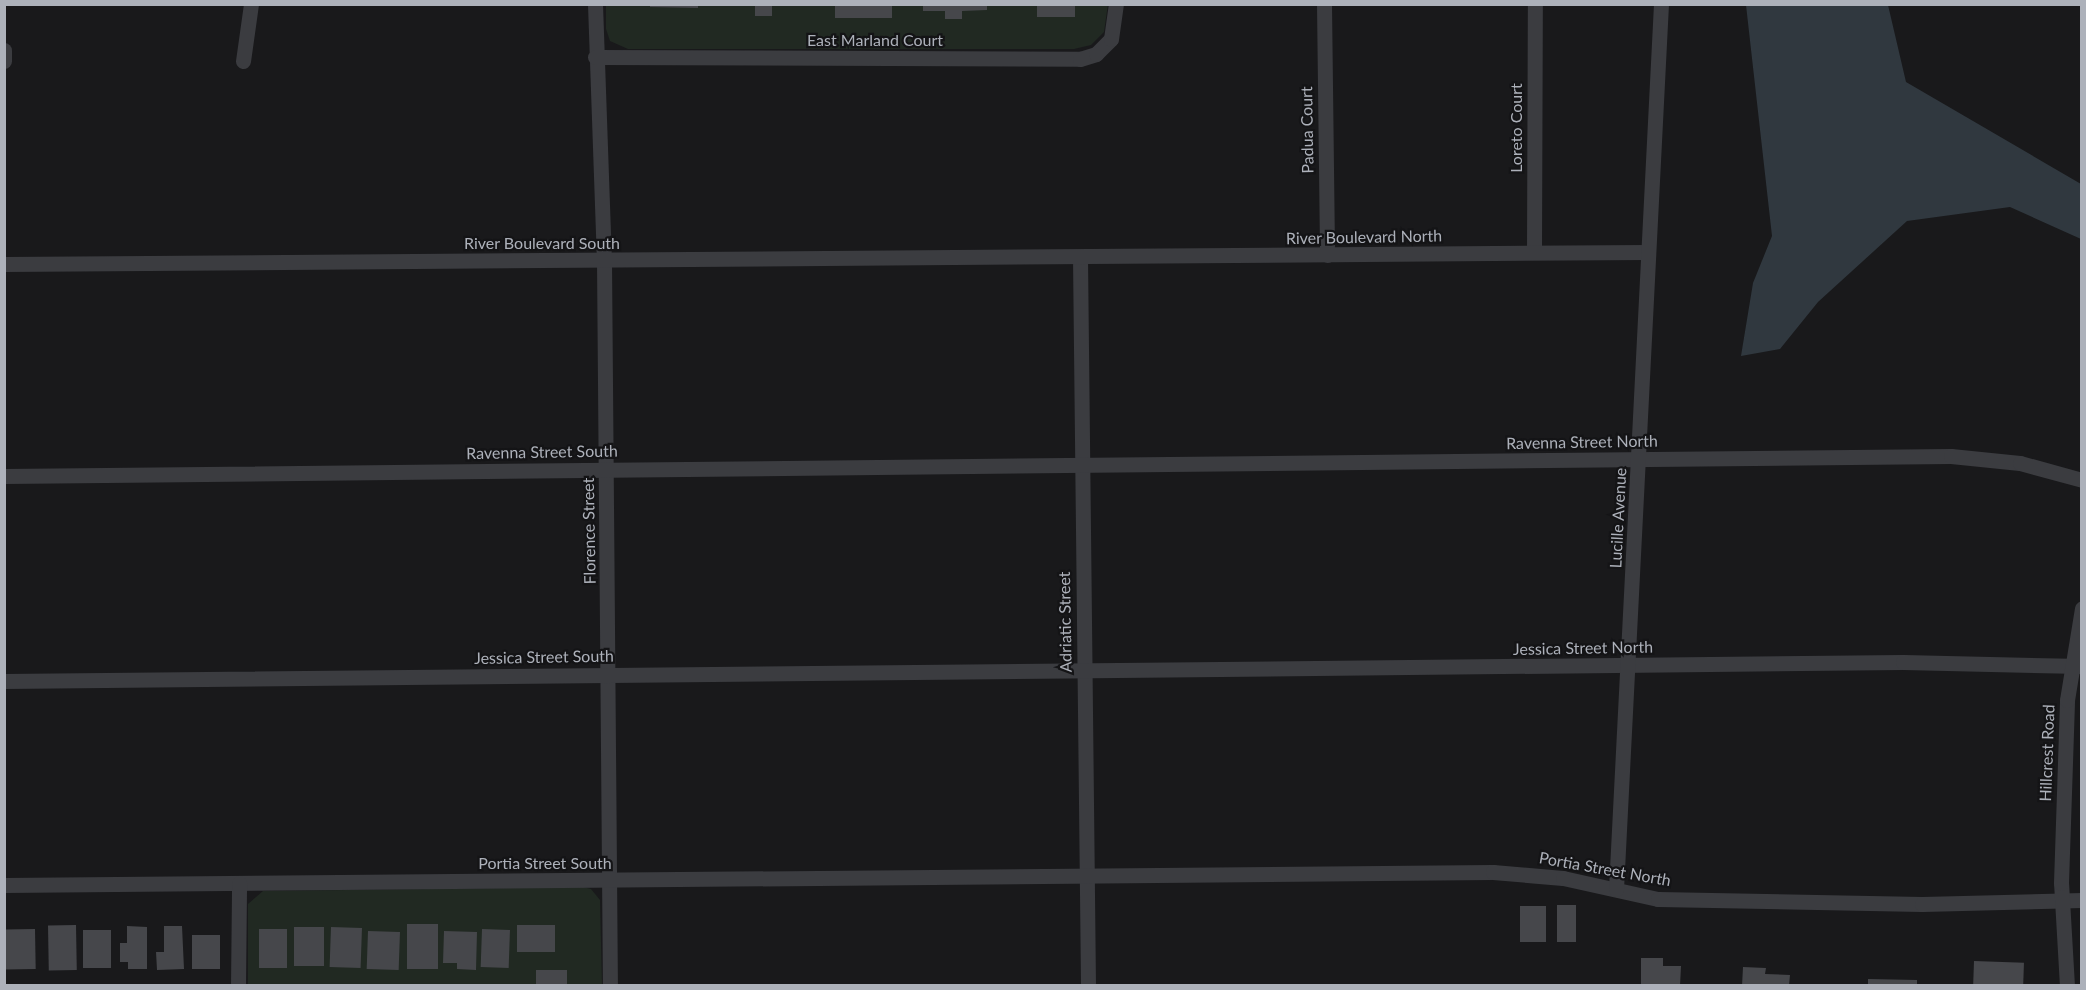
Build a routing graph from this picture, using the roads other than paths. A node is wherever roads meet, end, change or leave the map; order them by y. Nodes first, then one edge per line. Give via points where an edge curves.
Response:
1 (251, 4) edge
2 (595, 4) edge
3 (1116, 4) edge
4 (1324, 4) edge
5 (1535, 4) edge
6 (1661, 4) edge
7 (4, 50) edge
8 (595, 57) junction
9 (4, 61) edge
10 (243, 61) dead end
11 (1534, 252) junction
12 (1648, 252) junction
13 (1327, 255) junction
14 (1080, 257) junction
15 (604, 261) junction
16 (4, 264) edge
17 (1639, 459) junction
18 (1081, 465) junction
19 (607, 470) junction
20 (4, 476) edge
21 (2082, 480) edge
22 (2082, 608) edge
23 (1629, 665) junction
24 (2076, 665) edge
25 (1084, 670) junction
26 (609, 674) junction
27 (4, 681) edge
28 (1086, 874) junction
29 (608, 880) junction
30 (239, 883) junction
31 (4, 885) edge
32 (1616, 889) junction
33 (2063, 900) junction
34 (2082, 900) edge
35 (238, 986) edge
36 (610, 986) edge
37 (1088, 986) edge
38 (2067, 986) edge

1 - 10 street
2 - 8 street, Florence Street
3 - 8 street, East Marland Court via 1111,39 1096,54 1080,59
4 - 13 street, Padua Court
5 - 11 street, Loreto Court
6 - 12 street, Lucille Avenue
7 - 9 street
8 - 15 street, Florence Street
11 - 12 street, River Boulevard North
11 - 13 street, River Boulevard North
12 - 17 street, Lucille Avenue
13 - 14 street, River Boulevard North
14 - 15 street, River Boulevard South
14 - 18 street, Adriatic Street
15 - 16 street, River Boulevard South
15 - 19 street, Florence Street
17 - 18 street, Ravenna Street North
17 - 21 street, Ravenna Street North via 1951,456 2020,463
17 - 23 street, Lucille Avenue
18 - 19 street, Ravenna Street South
18 - 25 street, Adriatic Street
19 - 20 street, Ravenna Street South
19 - 26 street, Florence Street
22 - 24 street, Hillcrest Road
23 - 24 street, Jessica Street North
23 - 25 street, Jessica Street North
23 - 32 street, Lucille Avenue
24 - 33 street, Hillcrest Road
25 - 26 street, Jessica Street South
25 - 28 street, Adriatic Street
26 - 27 street, Jessica Street South
26 - 29 street, Florence Street
28 - 29 street, Portia Street South
28 - 32 street, Portia Street North via 1492,872 1563,878
28 - 37 street, Adriatic Street
29 - 30 street, Portia Street South
29 - 36 street, Florence Street
30 - 31 street, Portia Street South
30 - 35 street
32 - 33 street, Portia Street North via 1658,899 1717,902 1922,904
33 - 34 street, Portia Street North
33 - 38 street, Hillcrest Road

